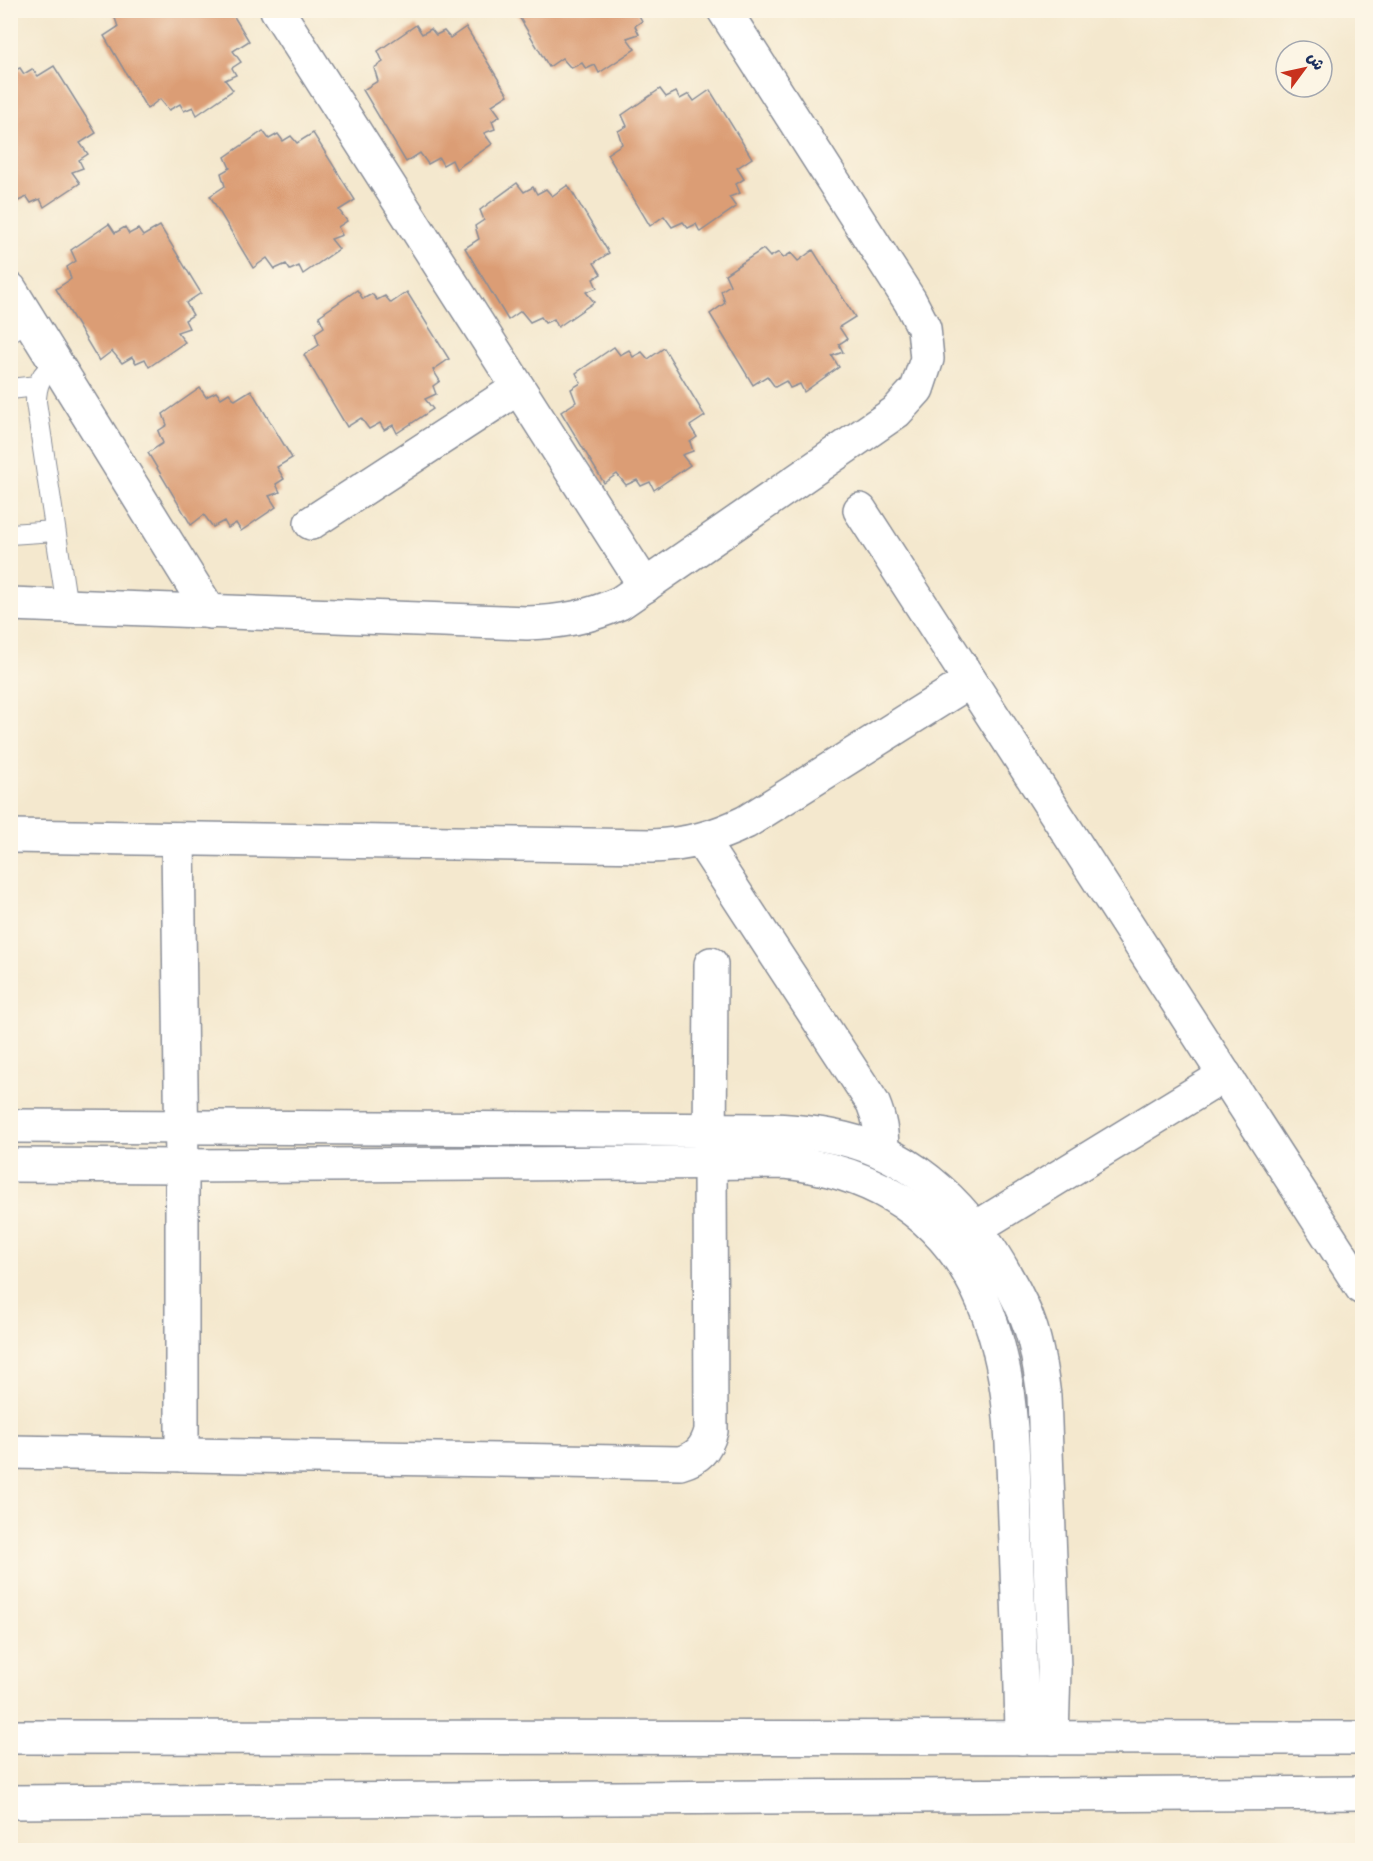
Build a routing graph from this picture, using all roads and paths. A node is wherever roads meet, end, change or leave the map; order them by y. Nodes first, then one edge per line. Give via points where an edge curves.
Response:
1 (277, 10) edge
2 (724, 10) edge
3 (10, 289) edge
4 (20, 325) edge
5 (46, 374) junction
6 (518, 388) junction
7 (10, 389) edge
8 (860, 510) dead end
9 (311, 523) dead end
10 (55, 531) junction
11 (10, 534) edge
12 (645, 586) junction
13 (10, 604) edge
14 (67, 607) junction
15 (210, 612) junction
16 (970, 681) junction
17 (10, 836) edge
18 (178, 839) junction
19 (701, 840) junction
20 (711, 964) dead end
21 (1225, 1075) junction
22 (10, 1126) edge
23 (181, 1127) junction
24 (710, 1131) junction
25 (882, 1152) junction
26 (710, 1162) junction
27 (10, 1165) edge
28 (182, 1166) junction
29 (976, 1228) junction
30 (1362, 1288) edge
31 (10, 1452) edge
32 (182, 1455) junction
33 (10, 1737) edge
34 (1037, 1738) junction
35 (1362, 1738) edge
36 (1362, 1793) edge
37 (10, 1803) edge

1 - 6 street
2 - 12 street via 910,301 924,328 927,359 917,389 896,412
3 - 4 street
4 - 5 street
5 - 7 lane
5 - 10 lane via 36,402
5 - 15 street
6 - 9 street
6 - 12 street
8 - 16 street
10 - 11 lane
10 - 14 lane
12 - 15 street via 598,613 551,623
13 - 14 street
14 - 15 street
16 - 19 street via 746,822
16 - 21 street
17 - 18 street
18 - 19 street via 652,846
18 - 23 street
19 - 25 street via 873,1103 882,1132
20 - 24 street
21 - 29 street
21 - 30 street
22 - 23 street
23 - 24 street
23 - 28 street
24 - 25 street via 809,1132 846,1139
24 - 26 street
25 - 29 street via 933,1184
26 - 28 street
26 - 32 street via 711,1431 708,1443 690,1460 680,1463
26 - 34 street via 814,1165 868,1182 917,1212 938,1231 973,1278 995,1333 1008,1394 1022,1670
27 - 28 street
28 - 32 street
29 - 34 street via 1017,1294 1039,1361 1044,1396 1054,1668
31 - 32 street
33 - 34 street
34 - 35 street
36 - 37 street

